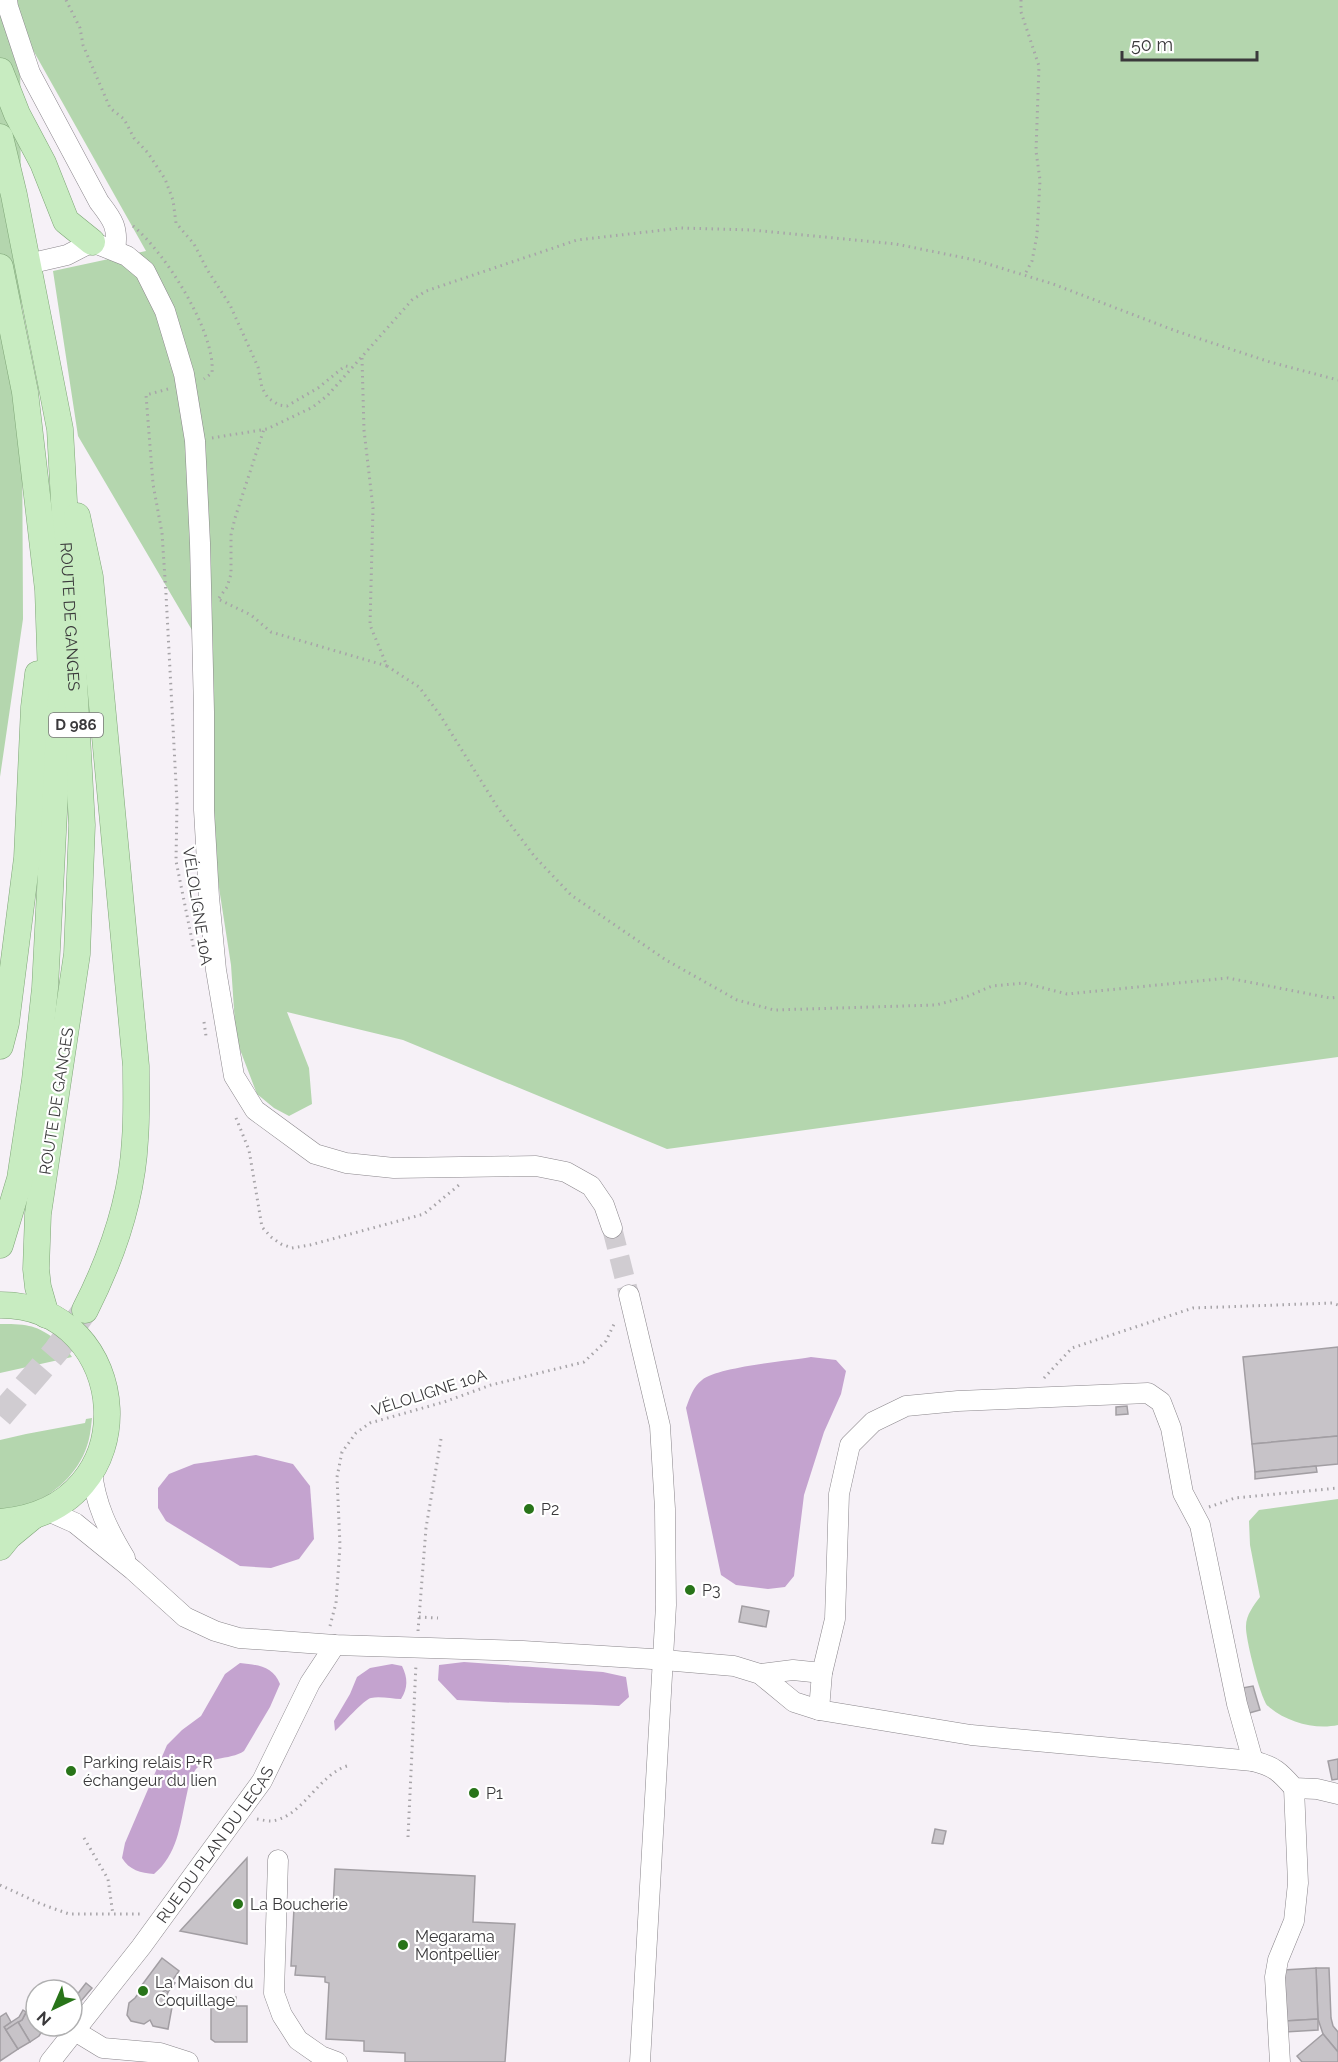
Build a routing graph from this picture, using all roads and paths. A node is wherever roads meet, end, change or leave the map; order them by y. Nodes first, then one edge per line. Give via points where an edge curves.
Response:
1 (7, 0) edge
2 (66, 0) edge
3 (1021, 0) edge
4 (0, 71) edge
5 (0, 137) edge
6 (112, 218) junction
7 (103, 246) junction
8 (40, 261) dead end
9 (0, 267) edge
10 (1025, 274) junction
11 (362, 358) junction
12 (354, 367) junction
13 (1338, 380) edge
14 (186, 384) junction
15 (60, 429) junction
16 (264, 429) junction
17 (195, 441) junction
18 (48, 590) junction
19 (210, 594) junction
20 (387, 666) junction
21 (194, 951) dead end
22 (1338, 997) edge
23 (203, 1017) dead end
24 (207, 1038) dead end
25 (0, 1046) edge
26 (231, 1108) dead end
27 (461, 1184) dead end
28 (612, 1228) tunnel mouth
29 (0, 1245) edge
30 (628, 1295) tunnel mouth
31 (0, 1305) edge
32 (1338, 1305) edge
33 (84, 1310) tunnel mouth
34 (46, 1315) junction
35 (616, 1321) dead end
36 (1028, 1398) junction
37 (92, 1471) junction
38 (1338, 1488) edge
39 (1193, 1513) junction
40 (40, 1514) junction
41 (0, 1522) edge
42 (0, 1547) edge
43 (133, 1570) junction
44 (419, 1617) dead end
45 (438, 1618) dead end
46 (330, 1645) junction
47 (662, 1660) junction
48 (822, 1673) junction
49 (760, 1674) junction
50 (819, 1710) junction
51 (1253, 1761) junction
52 (347, 1766) dead end
53 (1294, 1788) junction
54 (1338, 1794) edge
55 (238, 1814) junction
56 (84, 1838) dead end
57 (278, 1860) dead end
58 (0, 1885) edge
59 (143, 1914) dead end
60 (113, 1915) junction
61 (84, 2020) edge
62 (84, 2037) edge
63 (69, 2038) edge
64 (50, 2062) edge
65 (188, 2062) edge
66 (337, 2062) edge
67 (640, 2062) edge
68 (1280, 2062) edge

1 - 6 street via 30,73 99,202
2 - 12 path via 110,108 123,119 165,179 176,223 194,244 230,305 268,398 287,406 345,366
3 - 10 path via 1039,66 1037,235
4 - 7 main road via 66,221
5 - 15 main road, ROUTE DE GANGES / D 986
6 - 7 street via 117,235
6 - 14 path, VÉLOLIGNE 10A via 127,222 143,234 200,318 213,360 212,373 207,379
7 - 8 street
7 - 14 street via 128,256 145,271 165,311
9 - 18 main road, ROUTE DE GANGES / D 986 via 25,392
10 - 11 path via 896,244 752,230 681,228 600,236 545,250 426,291 412,300
10 - 13 path via 1176,331
11 - 12 path
11 - 20 path via 364,430 373,508 370,625
12 - 16 path via 313,406
14 - 17 street
14 - 21 path, VÉLOLIGNE 10A via 146,395 166,584 177,804 176,861
15 - 33 main road via 90,577 136,1066 135,1141 127,1198 115,1244
15 - 34 main road, ROUTE DE GANGES / D 986 via 82,825 77,954 38,1214 36,1269
16 - 17 path
16 - 19 path via 231,535 227,587
17 - 19 street
18 - 25 main road via 34,707 27,858
18 - 29 main road, ROUTE DE GANGES / D 986 via 55,793 45,988 20,1179
19 - 20 path via 251,615 272,632
19 - 28 street via 204,810 208,897 234,1076 255,1110 315,1154 346,1163 394,1168 536,1166 566,1172 591,1186 604,1205
20 - 22 path via 419,687 498,808 528,849 571,895 666,960 737,1000 774,1010 936,1005 992,986 1024,983 1067,994 1228,978
23 - 24 path
26 - 27 path via 249,1150 262,1227 270,1237 292,1248 424,1214
30 - 47 street via 660,1426 666,1605
31 - 34 main road
32 - 36 path via 1193,1308 1072,1348
34 - 37 main road via 77,1338 102,1377 108,1422 104,1444
35 - 46 path, VÉLOLIGNE 10A via 606,1341 584,1362 491,1385 370,1423 356,1433 342,1452 337,1477 340,1546
36 - 39 street via 1148,1394 1161,1402 1171,1428 1183,1493
36 - 48 street via 906,1406 873,1422 850,1445 839,1494 835,1618
37 - 40 main road via 73,1494
37 - 43 street via 96,1498
38 - 39 path via 1235,1498
39 - 51 street via 1200,1525 1237,1704
40 - 41 main road
40 - 42 main road
40 - 43 street via 75,1523
43 - 46 street via 185,1617 215,1631 238,1638
44 - 45 path
46 - 47 street
46 - 55 street, RUE DU PLAN DU LECAS via 262,1781
47 - 49 street via 734,1666
47 - 67 street
48 - 49 street via 793,1670
48 - 50 street
49 - 50 street via 794,1702
50 - 51 street via 971,1735
51 - 53 street via 1280,1772
52 - 55 path via 339,1768 294,1811 273,1821
53 - 54 street
53 - 68 street via 1298,1883 1294,1921 1275,1977
55 - 61 street, RUE DU PLAN DU LECAS
56 - 60 path via 108,1879
57 - 66 street via 274,1993 298,2040
58 - 60 path via 69,1914
59 - 60 path
62 - 65 street via 103,2048 160,2053
63 - 64 street, RUE DU PLAN DU LECAS

